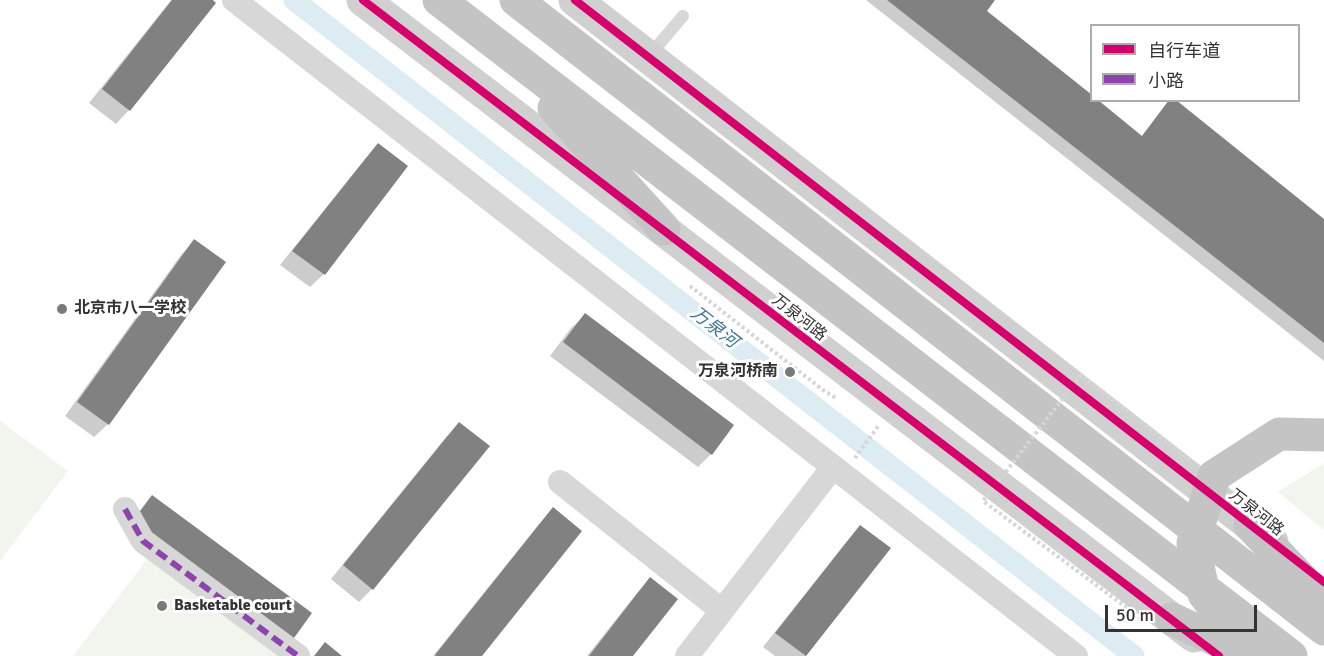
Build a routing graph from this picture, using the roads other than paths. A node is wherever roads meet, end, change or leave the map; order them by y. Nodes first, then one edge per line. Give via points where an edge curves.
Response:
1 (234, 0) edge
2 (363, 0) edge
3 (439, 0) edge
4 (516, 0) edge
5 (575, 0) edge
6 (683, 16) dead end
7 (496, 44) junction
8 (648, 57) junction
9 (664, 229) junction
10 (1324, 435) edge
11 (838, 470) junction
12 (560, 482) dead end
13 (125, 509) dead end
14 (1251, 517) junction
15 (1324, 582) edge
16 (1324, 602) edge
17 (721, 610) junction
18 (1159, 621) junction
19 (1324, 629) edge
20 (298, 656) edge
21 (687, 656) edge
22 (1076, 656) edge
23 (1219, 656) edge
24 (1252, 656) edge
25 (1292, 656) edge

1 - 11 street
2 - 9 street, 万泉河路
3 - 7 highway, 万泉河路
4 - 19 highway
5 - 8 street, 万泉河路
6 - 8 lane
7 - 9 highway
7 - 25 highway, 万泉河路
8 - 14 street, 万泉河路
9 - 18 street, 万泉河路
10 - 24 highway, bridge via 1279,434 1214,476 1193,543 1204,594
11 - 17 street
11 - 22 street
12 - 17 street
13 - 20 street via 143,541
14 - 15 street, 万泉河路
14 - 16 highway
17 - 21 street
18 - 23 street, 万泉河路
18 - 24 highway

